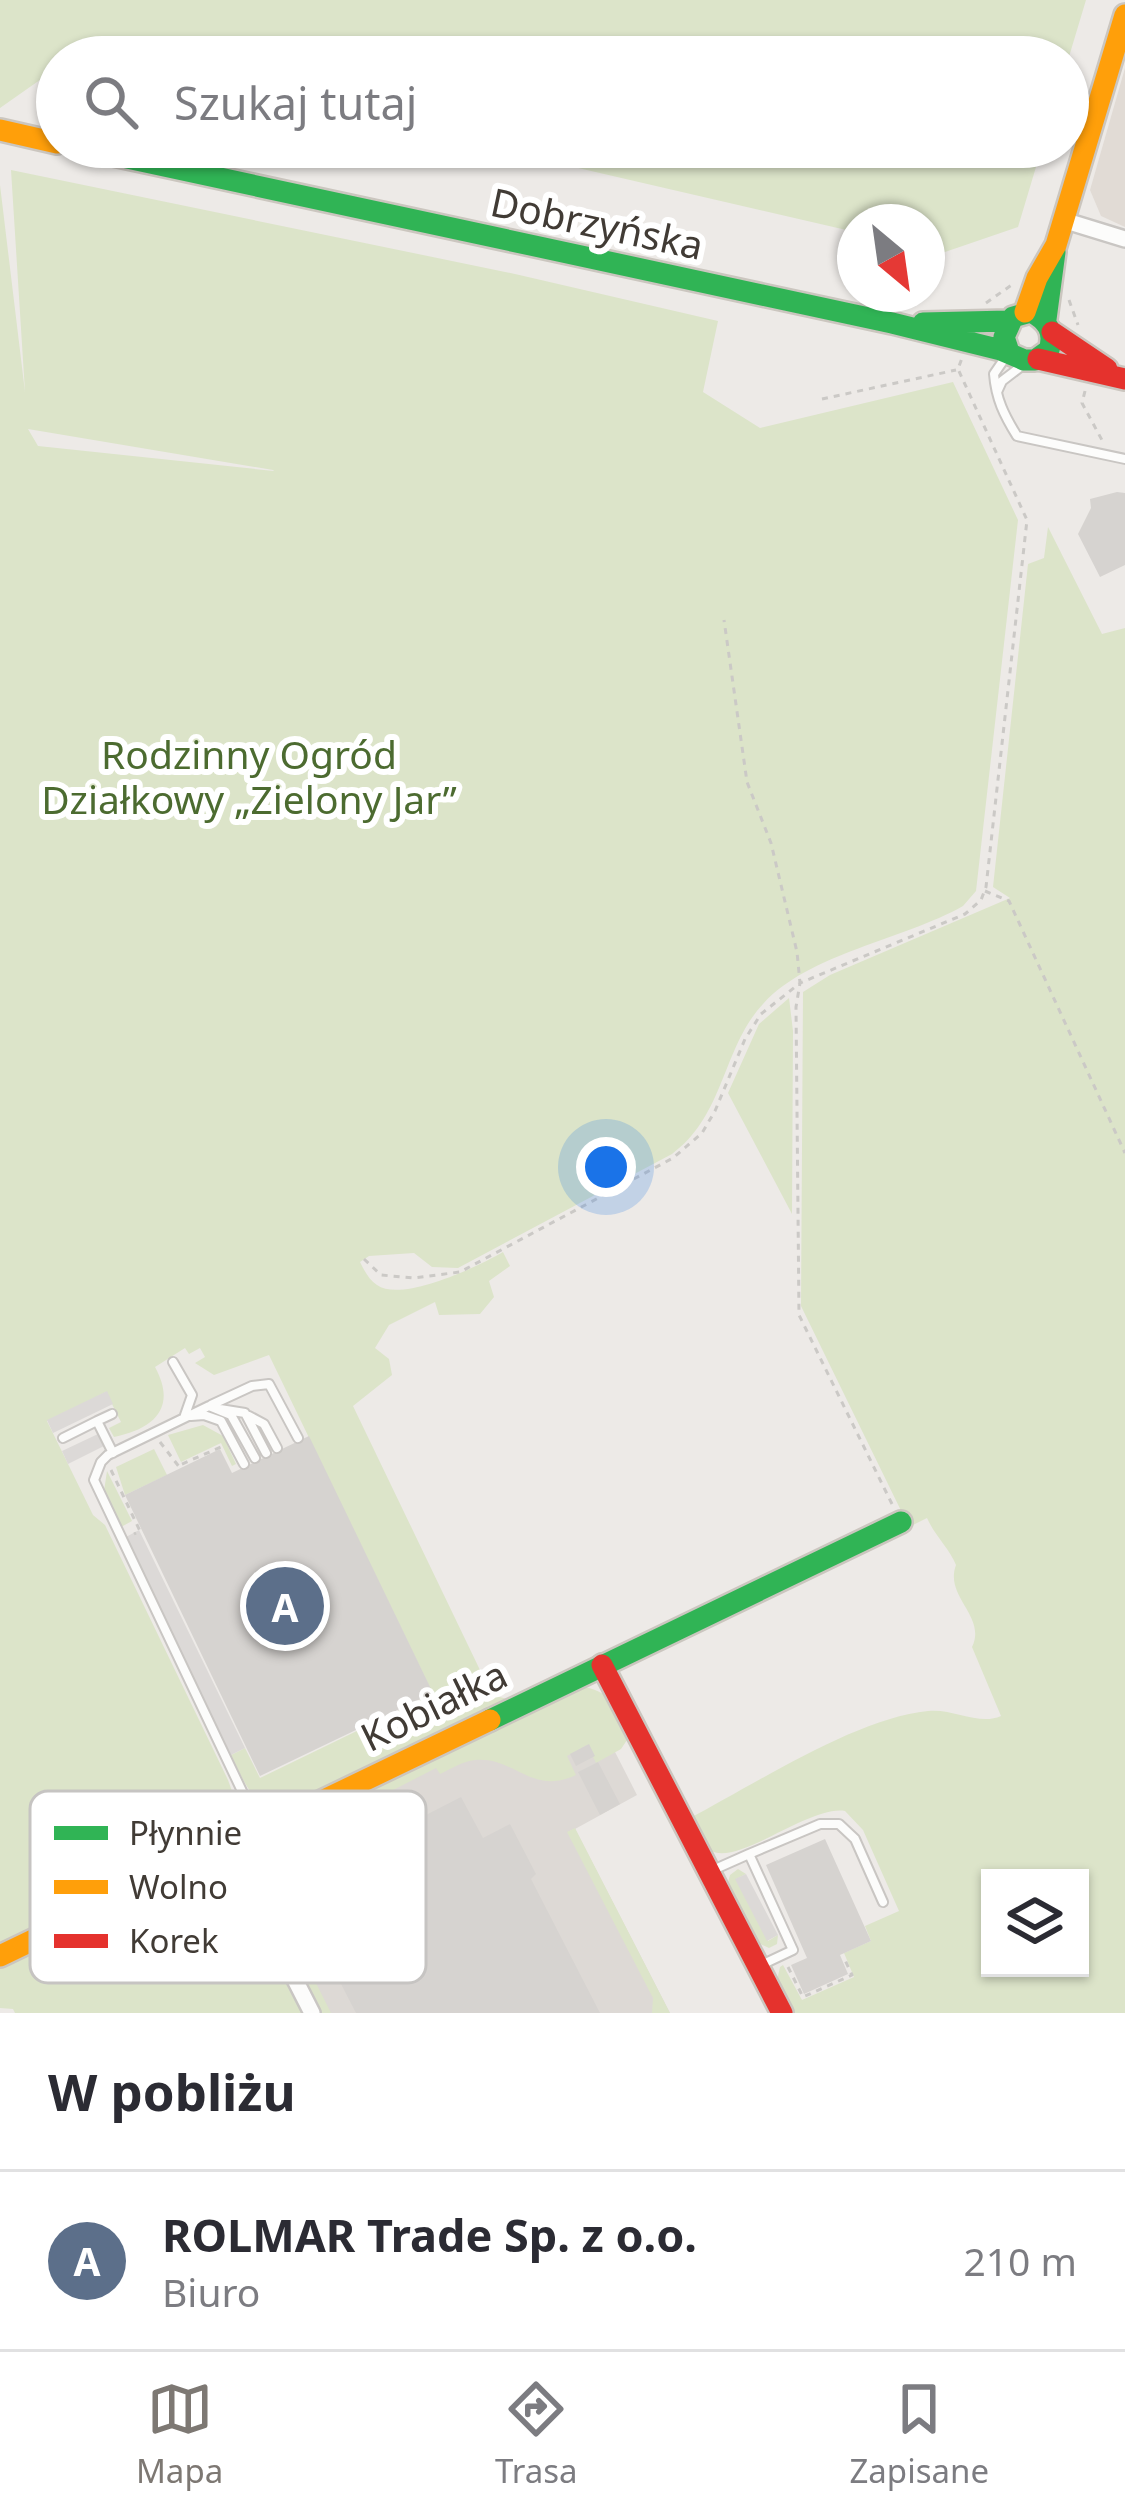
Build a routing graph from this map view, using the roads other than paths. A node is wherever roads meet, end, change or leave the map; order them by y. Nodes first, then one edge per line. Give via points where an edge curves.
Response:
1 (1125, 15) edge
2 (0, 130) edge
3 (1089, 136) edge
4 (36, 138) edge
5 (173, 168) edge
6 (1079, 168) edge
7 (1064, 220) junction
8 (1125, 239) edge
9 (1033, 321) junction
10 (892, 323) junction
11 (1026, 357) junction
12 (1121, 378) edge
13 (996, 393) junction
14 (1125, 459) edge
15 (173, 1362) dead end
16 (214, 1408) junction
17 (112, 1414) dead end
18 (248, 1416) junction
19 (184, 1417) junction
20 (97, 1421) junction
21 (63, 1438) dead end
22 (298, 1438) dead end
23 (277, 1448) dead end
24 (113, 1453) junction
25 (266, 1453) dead end
26 (255, 1458) dead end
27 (244, 1464) dead end
28 (901, 1522) road end
29 (602, 1665) junction
30 (242, 1791) edge
31 (342, 1791) edge
32 (749, 1854) junction
33 (709, 1872) junction
34 (883, 1902) dead end
35 (30, 1942) edge
36 (0, 1956) edge
37 (758, 1966) junction
38 (297, 1983) edge
39 (312, 2013) edge
40 (782, 2013) edge

1 - 3 street
2 - 4 street
5 - 10 street, Dobrzyńska
6 - 7 street
7 - 8 street
7 - 9 street via 1051,290
9 - 10 street, Dobrzyńska
9 - 11 street via 1050,348
9 - 11 street via 1004,337
9 - 12 street, Dobrzyńska
10 - 11 street, Dobrzyńska
11 - 12 street, Dobrzyńska
11 - 13 lane
11 - 13 lane via 994,374
13 - 14 lane via 1017,436
15 - 19 lane via 192,1395
16 - 18 lane
16 - 19 lane
16 - 22 lane via 269,1384
16 - 26 lane via 237,1422
17 - 20 lane
18 - 23 lane via 264,1424
18 - 25 lane
19 - 24 lane
19 - 27 lane via 220,1421
20 - 21 lane
20 - 24 lane
24 - 30 lane via 96,1472 95,1488
28 - 29 street, Kobiałka
29 - 31 street, Kobiałka
29 - 33 street
32 - 33 lane
32 - 34 lane via 820,1824 839,1824 855,1839
32 - 37 lane via 793,1950
33 - 37 street
35 - 36 street, Kobiałka
37 - 40 street
38 - 39 street

